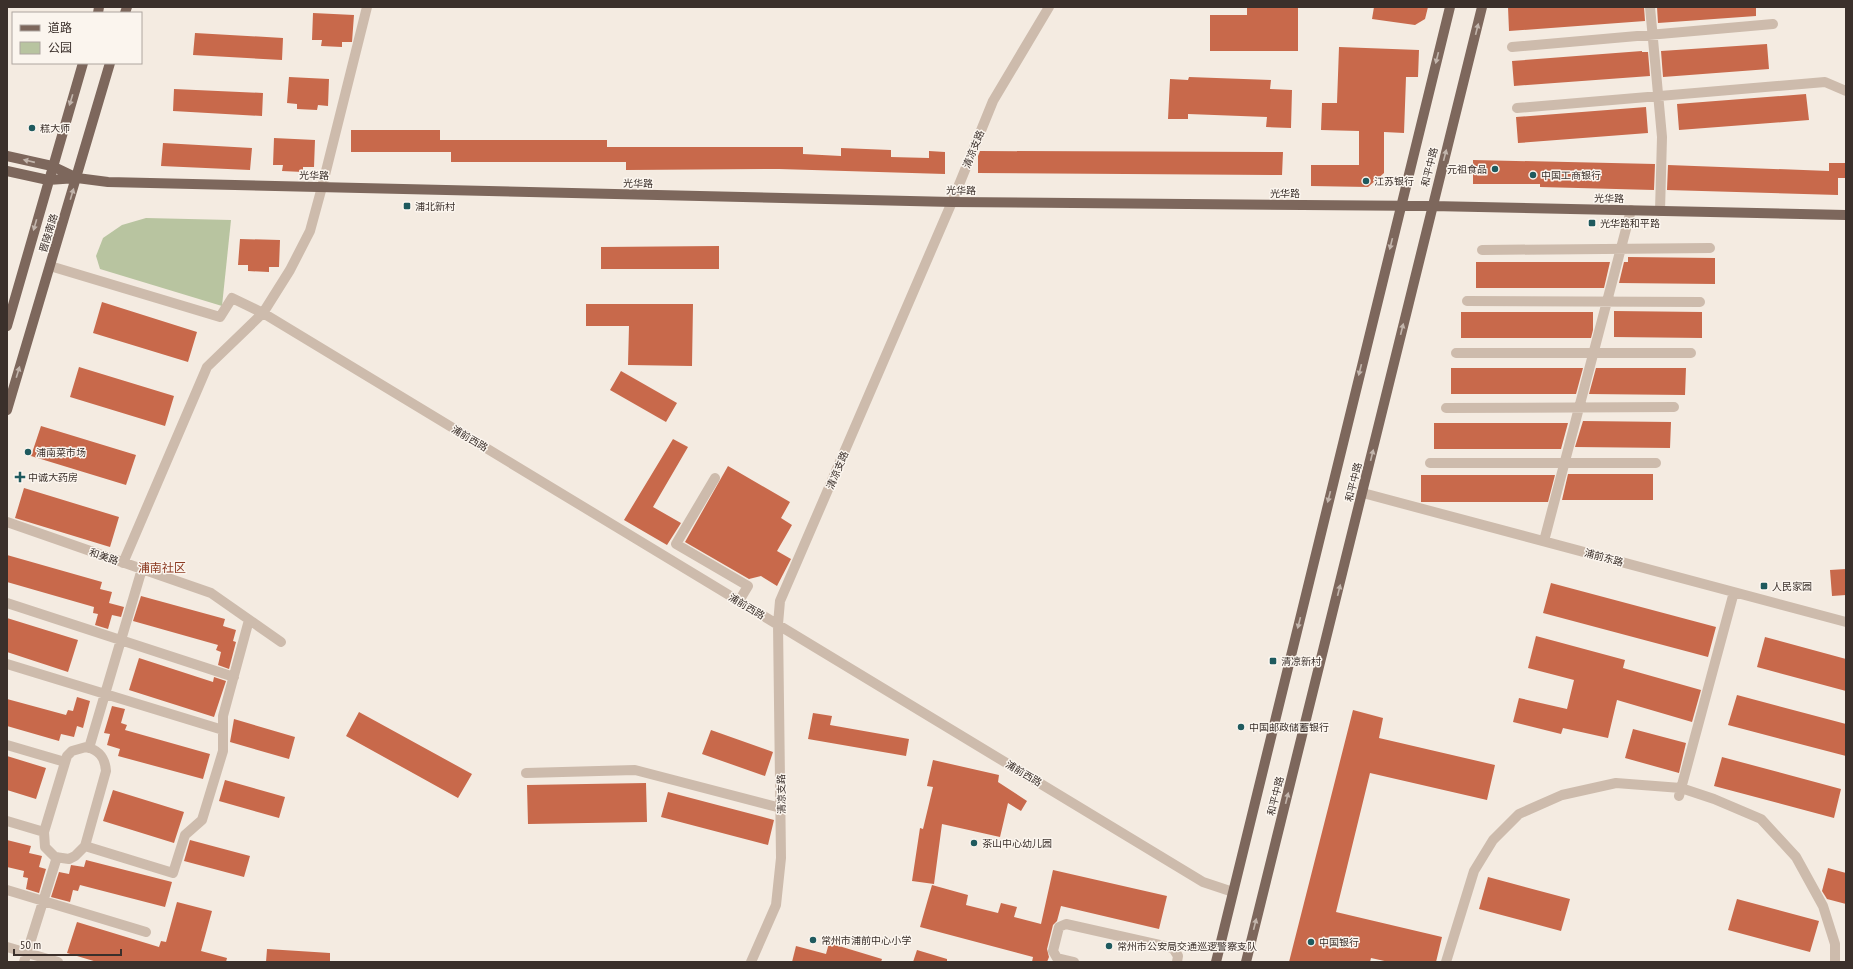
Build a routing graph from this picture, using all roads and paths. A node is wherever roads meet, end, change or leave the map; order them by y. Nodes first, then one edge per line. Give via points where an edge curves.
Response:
1 (367, 7) edge
2 (1049, 7) edge
3 (1450, 7) edge
4 (1482, 7) edge
5 (1650, 7) edge
6 (1773, 24) dead end
7 (1652, 35) junction
8 (1512, 47) dead end
9 (83, 64) edge
10 (110, 64) edge
11 (1846, 91) edge
12 (1658, 95) junction
13 (1517, 108) dead end
14 (7, 156) edge
15 (52, 166) junction
16 (7, 171) edge
17 (77, 178) junction
18 (48, 180) junction
19 (322, 187) junction
20 (952, 202) junction
21 (1401, 206) junction
22 (1432, 206) junction
23 (1631, 210) junction
24 (1660, 211) junction
25 (1846, 215) edge
26 (1710, 248) dead end
27 (1621, 249) junction
28 (1482, 250) dead end
29 (50, 266) junction
30 (1467, 301) dead end
31 (1608, 302) junction
32 (1700, 302) dead end
33 (263, 313) junction
34 (7, 326) edge
35 (1456, 353) dead end
36 (1594, 353) junction
37 (1691, 353) dead end
38 (1580, 407) junction
39 (1674, 407) dead end
40 (1446, 408) dead end
41 (7, 410) edge
42 (1430, 463) dead end
43 (1565, 463) junction
44 (1656, 463) dead end
45 (715, 478) dead end
46 (1363, 493) junction
47 (7, 522) edge
48 (1544, 541) junction
49 (123, 563) junction
50 (142, 569) junction
51 (1734, 592) junction
52 (739, 601) junction
53 (7, 603) edge
54 (249, 620) junction
55 (1846, 622) edge
56 (778, 624) junction
57 (121, 640) junction
58 (281, 642) dead end
59 (7, 664) edge
60 (234, 677) junction
61 (105, 694) junction
62 (223, 730) junction
63 (7, 745) edge
64 (89, 748) junction
65 (65, 762) junction
66 (526, 773) dead end
67 (1680, 792) junction
68 (781, 808) junction
69 (7, 821) edge
70 (44, 832) junction
71 (85, 846) junction
72 (57, 857) junction
73 (7, 890) edge
74 (1233, 892) junction
75 (44, 901) junction
76 (146, 932) dead end
77 (7, 947) edge
78 (26, 958) edge
79 (58, 962) edge
80 (751, 962) edge
81 (1074, 962) edge
82 (1177, 962) edge
83 (1216, 962) edge
84 (1246, 962) edge
85 (1446, 962) edge
86 (1835, 962) edge

1 - 19 street
2 - 20 street, 清凉支路 via 993,101
3 -> 21 main road, 和平中路
22 -> 4 main road, 和平中路
5 - 7 street
6 - 7 street
7 - 8 street
7 - 12 street
9 -> 15 main road, 晋陵南路
10 - 17 main road, 晋陵南路
11 - 12 street via 1825,82
12 - 13 street
12 - 24 street via 1662,137
15 -> 14 main road, 光华路
15 - 17 main road, 光华路
15 - 18 main road, 晋陵南路
16 - 18 main road, 光华路
17 - 18 main road, 光华路
17 - 19 main road, 光华路 via 108,182
29 -> 17 main road, 晋陵南路
18 -> 34 main road, 晋陵南路
19 - 20 main road, 光华路
19 - 33 street via 310,230 290,270
20 - 21 main road, 光华路
20 - 56 street, 清凉支路 via 780,601
21 - 22 main road, 光华路
21 -> 74 main road, 和平中路
22 - 23 main road, 光华路
46 -> 22 main road, 和平中路
23 - 24 main road, 光华路
23 - 27 street
24 - 25 main road, 光华路
26 - 27 street
27 - 28 street
27 - 31 street
29 - 33 street, 浦前西路 via 220,317 232,298
41 -> 29 main road, 晋陵南路
30 - 31 street
31 - 32 street
31 - 36 street
33 - 49 street via 208,367
33 - 52 street, 浦前西路
35 - 36 street
36 - 37 street
36 - 38 street
38 - 39 street
38 - 40 street
38 - 43 street
42 - 43 street
43 - 44 street
43 - 48 street
45 - 52 street via 676,544 748,586
46 - 48 street, 浦前东路
84 -> 46 main road, 和平中路
47 - 49 street, 和美路
48 - 51 street, 浦前东路
49 - 50 street, 和美路
50 - 54 street, 和美路 via 210,593
50 - 57 street
51 - 55 street, 浦前东路
51 - 67 street
52 - 56 street, 浦前西路
53 - 57 street
54 - 58 street, 和美路
54 - 60 street
56 - 68 street, 清凉支路
56 - 74 street, 浦前西路 via 1203,882
57 - 60 street
57 - 61 street
59 - 61 street
60 - 62 street via 223,716
61 - 62 street
61 - 64 street
62 - 71 street via 223,751 202,820 185,835 173,873
63 - 65 street
64 - 65 street via 72,751
64 - 71 street via 103,757 106,771
65 - 70 street
66 - 68 street via 635,770
67 - 85 street via 1616,783 1562,795 1519,814 1493,840 1474,872
67 - 86 street via 1714,799 1761,819 1796,857 1824,906 1835,944
68 - 80 street, 清凉支路 via 781,858 776,905
69 - 70 street
70 - 72 street via 45,847
71 - 72 street via 69,859
72 - 75 street
73 - 75 street
74 - 83 main road, 和平中路
75 - 76 street
75 - 78 street
77 - 78 street
78 - 79 street
81 - 82 street via 1057,958 1053,951 1059,927 1066,924 1173,948 1178,956

